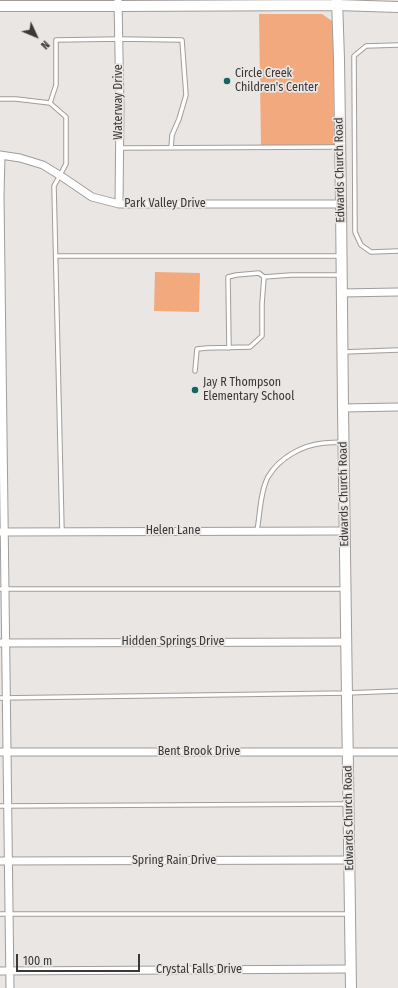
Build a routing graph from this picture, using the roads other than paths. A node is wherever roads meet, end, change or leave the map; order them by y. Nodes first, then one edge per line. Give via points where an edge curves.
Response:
1 (118, 3) edge
2 (337, 3) edge
3 (0, 6) edge
4 (398, 7) edge
5 (119, 39) junction
6 (398, 45) edge
7 (0, 99) edge
8 (50, 104) junction
9 (340, 147) junction
10 (120, 148) junction
11 (171, 148) junction
12 (1, 155) edge
13 (60, 175) junction
14 (119, 204) junction
15 (341, 204) junction
16 (398, 251) edge
17 (56, 256) junction
18 (341, 256) junction
19 (341, 276) junction
20 (264, 277) junction
21 (398, 292) edge
22 (341, 293) junction
23 (229, 348) junction
24 (398, 350) edge
25 (342, 352) junction
26 (195, 370) dead end
27 (398, 407) edge
28 (343, 408) junction
29 (343, 442) junction
30 (257, 531) junction
31 (345, 531) junction
32 (2, 532) edge
33 (62, 532) junction
34 (3, 589) edge
35 (346, 589) junction
36 (347, 642) junction
37 (3, 643) edge
38 (398, 691) edge
39 (347, 693) junction
40 (3, 698) edge
41 (4, 752) edge
42 (348, 752) junction
43 (398, 752) edge
44 (348, 804) junction
45 (4, 806) edge
46 (349, 860) junction
47 (0, 861) edge
48 (8, 861) junction
49 (0, 914) edge
50 (9, 914) junction
51 (350, 914) junction
52 (351, 969) junction
53 (0, 971) edge
54 (10, 971) junction
55 (10, 988) edge
56 (351, 988) edge

1 - 2 street
1 - 3 street
1 - 5 street, Waterway Drive
2 - 4 street
2 - 9 street, Edwards Church Road
5 - 8 lane via 56,40 56,85
5 - 10 street, Waterway Drive
5 - 11 lane via 182,40 186,95 172,135
6 - 16 lane via 366,46 354,56 355,232 361,245 371,252
7 - 8 lane
8 - 13 lane via 66,117 66,164
9 - 11 lane
9 - 15 street, Edwards Church Road
10 - 11 lane
10 - 14 street, Waterway Drive
12 - 13 street, Park Valley Drive via 43,165
12 - 32 street
13 - 14 street, Park Valley Drive via 92,197
13 - 17 lane via 54,186
14 - 15 street, Park Valley Drive
15 - 18 street, Edwards Church Road
17 - 18 lane
17 - 33 lane
18 - 19 street, Edwards Church Road
19 - 20 lane
19 - 22 street, Edwards Church Road
20 - 23 lane via 262,336 250,348
20 - 23 lane via 259,273 228,277
21 - 22 street
22 - 25 street, Edwards Church Road
23 - 26 lane via 196,349
24 - 25 lane
25 - 28 street, Edwards Church Road
27 - 28 street
28 - 29 street, Edwards Church Road
29 - 30 lane via 302,448 279,463 268,478 263,493
29 - 31 street, Edwards Church Road
30 - 31 street, Helen Lane
30 - 33 street, Helen Lane
31 - 35 street, Edwards Church Road
32 - 33 street, Helen Lane
32 - 34 street
34 - 35 lane
34 - 37 street
35 - 36 street, Edwards Church Road
36 - 37 street, Hidden Springs Drive
36 - 39 street, Edwards Church Road
37 - 40 street
38 - 39 lane
39 - 40 lane
39 - 42 street, Edwards Church Road
40 - 41 street
41 - 42 street, Bent Brook Drive
41 - 45 street
42 - 43 street, Bent Brook Drive
42 - 44 street, Edwards Church Road
44 - 45 lane
44 - 46 street, Edwards Church Road
45 - 48 street
46 - 48 street, Spring Rain Drive
46 - 51 street, Edwards Church Road
47 - 48 street, Spring Rain Drive
48 - 50 street
49 - 50 lane
50 - 51 lane
50 - 54 street
51 - 52 street, Edwards Church Road
52 - 54 street, Crystal Falls Drive
52 - 56 street, Edwards Church Road
53 - 54 street, Crystal Falls Drive
54 - 55 street

